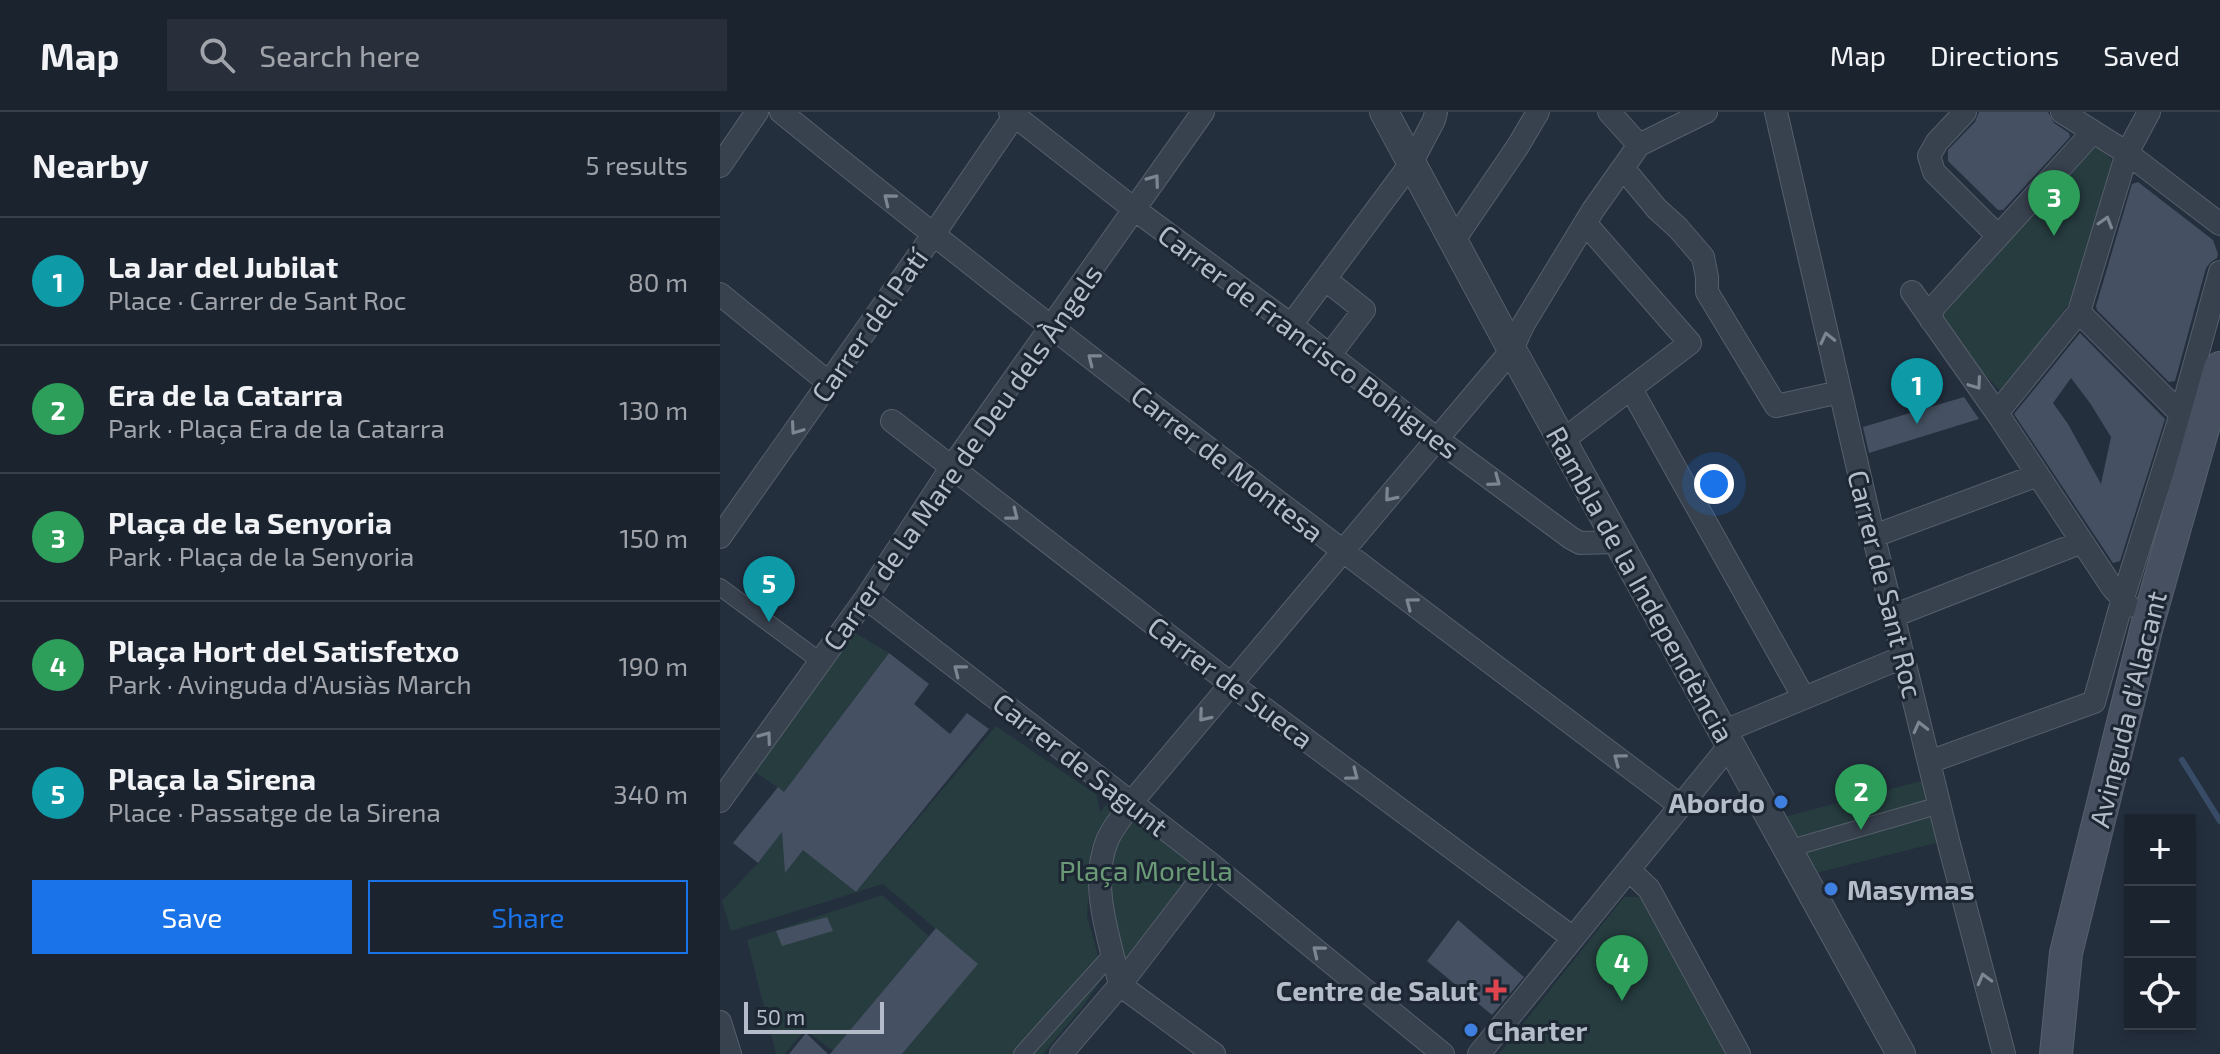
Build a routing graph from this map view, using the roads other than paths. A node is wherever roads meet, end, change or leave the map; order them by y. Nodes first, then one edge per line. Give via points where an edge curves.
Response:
1 (757, 112) edge
2 (781, 112) edge
3 (1203, 112) edge
4 (1384, 112) edge
5 (1436, 112) edge
6 (1538, 112) edge
7 (1609, 112) edge
8 (1706, 112) edge
9 (1776, 112) edge
10 (1965, 112) edge
11 (2062, 112) edge
12 (2149, 112) edge
13 (1013, 113) edge
14 (2092, 133) junction
15 (1639, 145) junction
16 (2127, 153) junction
17 (1412, 162) junction
18 (720, 166) edge
19 (1623, 168) junction
20 (1134, 209) junction
21 (1585, 223) junction
22 (2220, 224) edge
23 (933, 235) junction
24 (1998, 236) junction
25 (1454, 240) junction
26 (2220, 272) edge
27 (1326, 280) junction
28 (1912, 292) dead end
29 (720, 294) edge
30 (2079, 312) junction
31 (1931, 320) junction
32 (1291, 325) junction
33 (1052, 327) junction
34 (1512, 350) junction
35 (1329, 356) junction
36 (2220, 368) edge
37 (829, 383) junction
38 (1631, 389) junction
39 (1840, 392) junction
40 (1997, 413) junction
41 (2181, 414) junction
42 (892, 421) dead end
43 (2220, 431) edge
44 (1437, 439) junction
45 (1562, 441) junction
46 (951, 468) junction
47 (2038, 475) junction
48 (1874, 536) junction
49 (720, 537) edge
50 (1618, 542) junction
51 (2082, 542) junction
52 (1343, 552) junction
53 (720, 587) edge
54 (866, 598) junction
55 (2123, 598) junction
56 (1893, 616) junction
57 (2147, 626) junction
58 (1903, 657) junction
59 (820, 661) junction
60 (1231, 684) junction
61 (1804, 698) junction
62 (1726, 738) junction
63 (1929, 762) junction
64 (720, 801) edge
65 (1131, 803) junction
66 (1940, 805) junction
67 (1681, 806) junction
68 (1788, 849) junction
69 (1212, 865) junction
70 (1629, 870) junction
71 (1573, 938) junction
72 (1113, 953) junction
73 (1120, 985) junction
74 (720, 1022) edge
75 (730, 1054) edge
76 (1022, 1054) edge
77 (1061, 1054) edge
78 (1214, 1054) edge
79 (1443, 1054) edge
80 (1479, 1054) edge
81 (1739, 1054) edge
82 (1901, 1054) edge
83 (2004, 1054) edge
84 (2056, 1054) edge
85 (2069, 1054) edge

1 - 18 street
23 -> 2 street, Carrer de Montesa
20 -> 3 street, Carrer de la Mare de Deu dels Àngels
4 - 17 street, Rambla de la Independència
5 - 17 street
6 - 25 street
7 - 15 street
8 - 15 street
39 -> 9 street, Carrer de Sant Roc
10 - 24 street via 1929,156 1934,172
11 - 14 street
12 - 16 street
13 - 20 street, Carrer de Francisco Bohigues
13 - 23 street, Carrer del Patí
14 - 16 street
14 - 24 street
15 - 19 street
16 - 22 street
30 -> 16 street
17 - 25 street, Rambla de la Independència
17 - 27 street
19 - 21 street
19 - 39 street via 1703,257 1707,292 1776,406
20 - 32 street, Carrer de Francisco Bohigues
20 - 33 street, Carrer de la Mare de Deu dels Àngels
21 - 34 street
21 - 38 street via 1690,343
23 - 33 street, Carrer de Montesa
23 - 37 street, Carrer del Patí
24 - 31 street via 1933,308
25 - 34 street, Rambla de la Independència
26 - 41 street, Avinguda d'Alacant
27 - 32 street
27 - 35 street via 1364,310
28 - 31 street
29 - 37 street
30 - 40 street
30 - 41 street
31 -> 40 street
32 - 35 street, Carrer de Francisco Bohigues
33 - 46 street, Carrer de la Mare de Deu dels Àngels
52 -> 33 street, Carrer de Montesa
34 - 44 street
34 - 45 street, Rambla de la Independència
35 - 44 street, Carrer de Francisco Bohigues
36 - 57 main road, Avinguda d'Alacant
37 -> 49 street, Carrer del Patí
38 - 45 street
38 - 61 street
39 - 48 street, Carrer de Sant Roc
40 - 47 street
41 - 55 street, Avinguda d'Alacant
42 - 46 street, Carrer de Sueca
43 - 85 main road, Avinguda d'Alacant via 2154,661 2091,913
44 -> 50 street, Carrer de Francisco Bohigues via 1580,543
44 -> 52 street
45 - 50 street, Rambla de la Independència
46 - 54 street, Carrer de la Mare de Deu dels Àngels
46 -> 60 street, Carrer de Sueca
47 - 48 street
47 - 51 street
48 - 56 street, Carrer de Sant Roc
50 - 62 street, Rambla de la Independència
51 - 55 street
51 - 56 street
52 - 60 street
67 -> 52 street, Carrer de Montesa
53 - 59 street
54 - 59 street, Carrer de la Mare de Deu dels Àngels
65 -> 54 street, Carrer de Sagunt
55 - 57 street
55 - 63 street, Avinguda d'Alacant via 2094,702
56 - 58 street, Carrer de Sant Roc
57 - 84 main road, Avinguda d'Alacant via 2066,953
58 - 61 street
63 -> 58 street, Carrer de Sant Roc
64 -> 59 street, Carrer de la Mare de Deu dels Àngels
60 -> 65 street
60 -> 71 street, Carrer de Sueca
61 - 62 street
62 - 67 street
62 - 68 street, Rambla de la Independència
63 - 66 street, Carrer de Sant Roc
65 - 69 street, Carrer de Sagunt
65 - 72 street via 1108,839 1101,865 1101,900
66 - 68 street
83 -> 66 street, Carrer de Sant Roc
67 - 70 street
68 - 82 street, Rambla de la Independència
69 - 73 street
79 -> 69 street, Carrer de Sagunt
70 - 71 street
70 - 81 street via 1649,889
71 - 80 street
72 - 73 street
72 - 76 street
73 - 77 street
73 - 78 street
74 - 75 street

